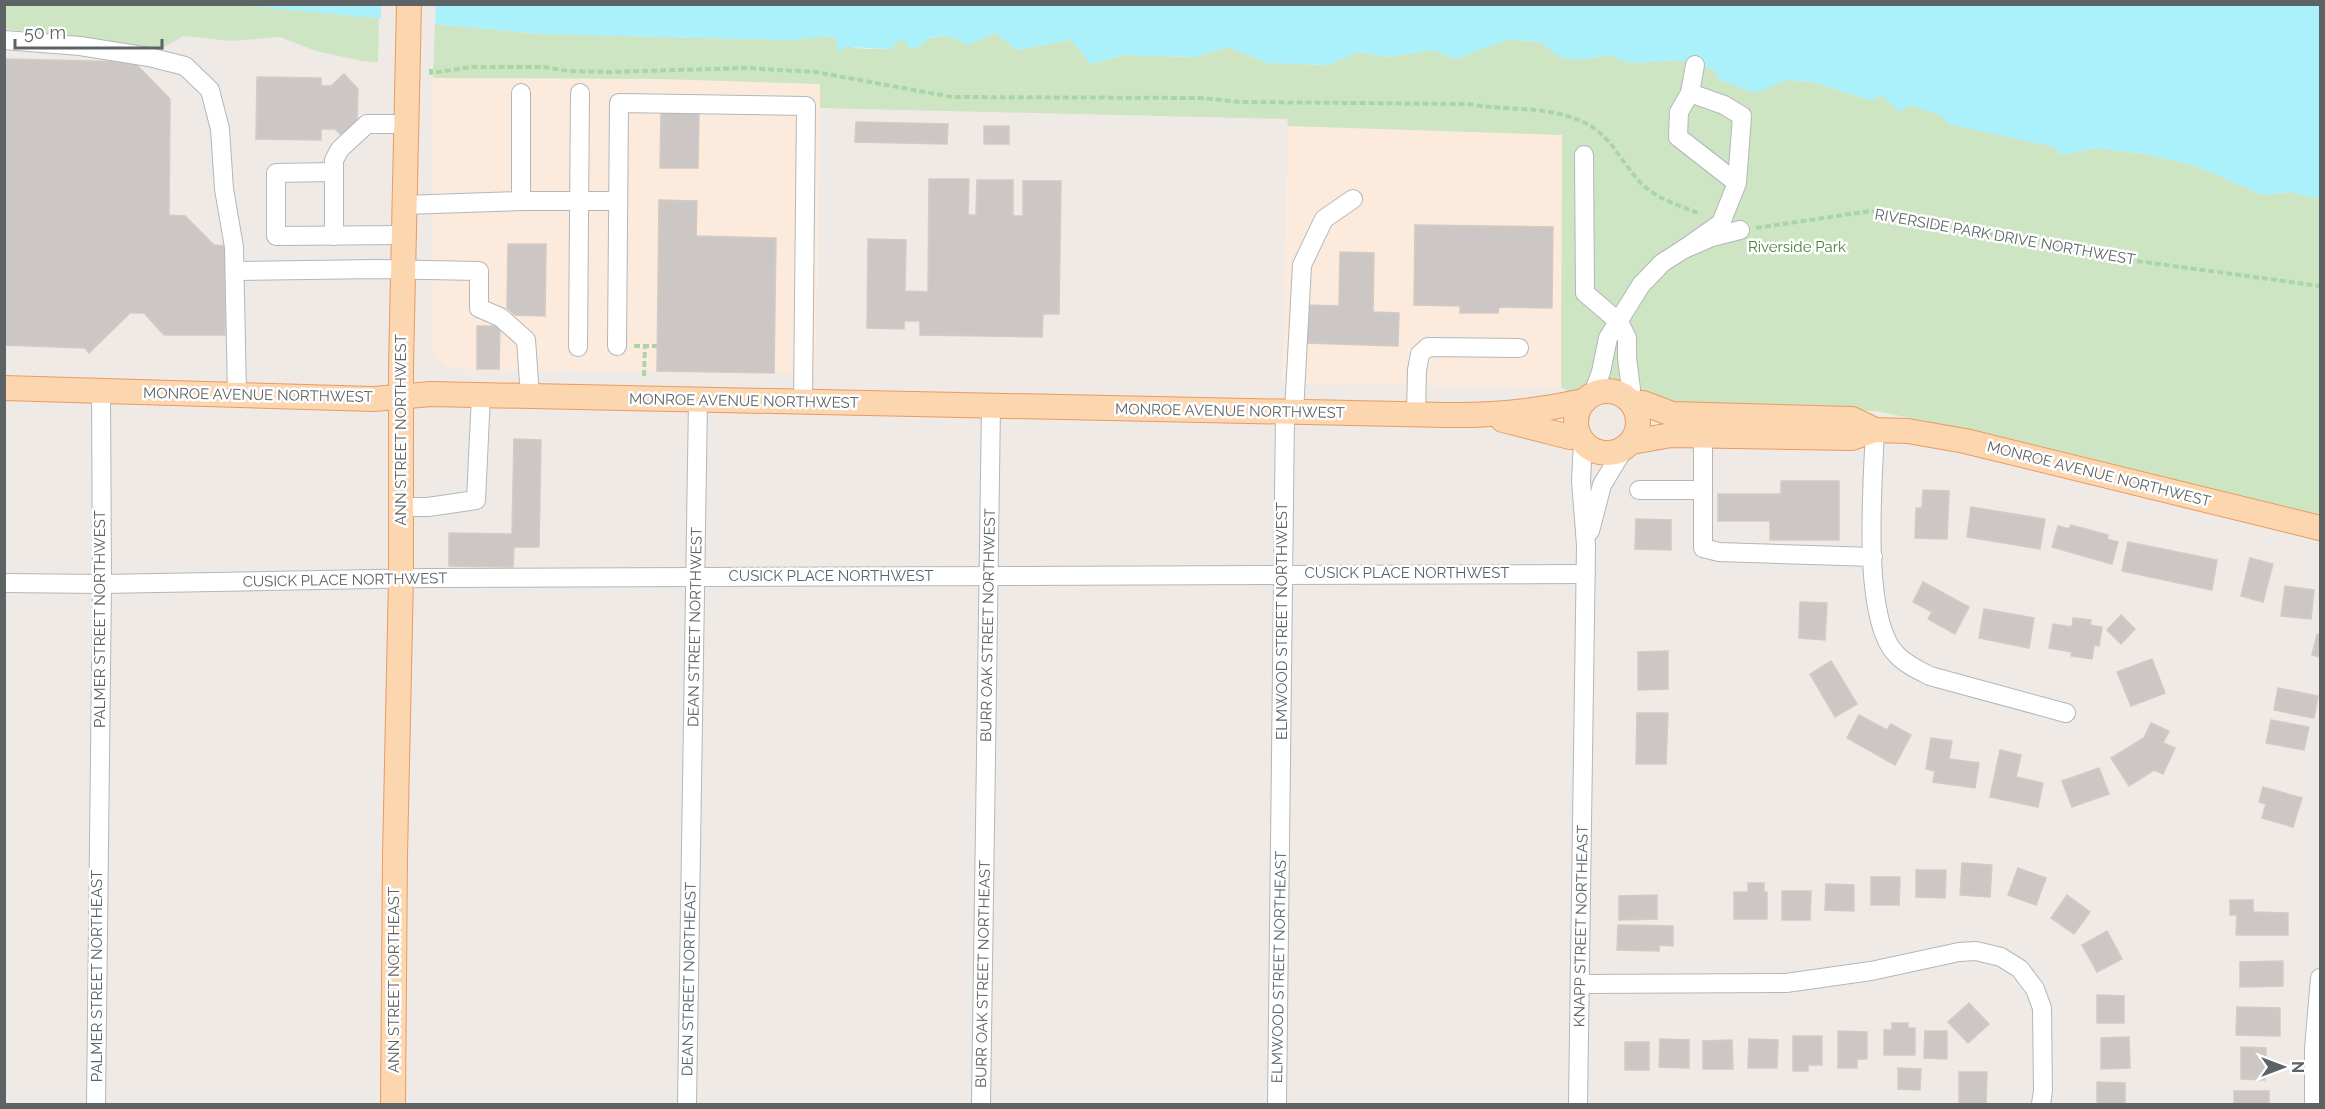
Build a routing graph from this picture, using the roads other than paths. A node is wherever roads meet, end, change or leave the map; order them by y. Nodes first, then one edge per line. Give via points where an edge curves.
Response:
1 (409, 4) edge
2 (4, 40) edge
3 (1695, 65) dead end
4 (521, 93) dead end
5 (580, 93) dead end
6 (1690, 93) junction
7 (405, 124) junction
8 (1584, 154) dead end
9 (334, 172) junction
10 (1737, 183) junction
11 (1353, 199) dead end
12 (521, 201) junction
13 (579, 201) junction
14 (618, 201) junction
15 (404, 205) junction
16 (1740, 230) road end
17 (404, 235) junction
18 (334, 236) junction
19 (1684, 249) junction
20 (403, 269) junction
21 (235, 271) junction
22 (1619, 322) junction
23 (617, 346) dead end
24 (578, 347) dead end
25 (1519, 348) dead end
26 (4, 388) edge
27 (101, 391) junction
28 (237, 395) junction
29 (481, 395) junction
30 (401, 396) junction
31 (530, 396) junction
32 (1589, 397) junction
33 (698, 400) junction
34 (1631, 401) junction
35 (802, 402) junction
36 (991, 406) junction
37 (1289, 412) junction
38 (1416, 414) junction
39 (1483, 416) junction
40 (1703, 425) junction
41 (1875, 430) junction
42 (1581, 439) junction
43 (1627, 446) junction
44 (1639, 490) dead end
45 (1703, 490) junction
46 (401, 507) junction
47 (2320, 528) edge
48 (1586, 544) junction
49 (1873, 557) junction
50 (1282, 573) junction
51 (1586, 574) junction
52 (989, 575) junction
53 (696, 577) junction
54 (401, 578) junction
55 (4, 583) edge
56 (102, 584) junction
57 (2066, 713) dead end
58 (1281, 829) joint
59 (986, 843) joint
60 (98, 848) joint
61 (692, 853) joint
62 (395, 856) joint
63 (2320, 978) edge
64 (1580, 984) junction
65 (96, 1104) edge
66 (393, 1104) edge
67 (687, 1104) edge
68 (981, 1104) edge
69 (1277, 1104) edge
70 (1578, 1104) edge
71 (2041, 1104) edge
72 (2314, 1104) edge

1 - 7 main road, ANN STREET NORTHWEST
2 - 21 street via 149,57 185,66 210,90 220,129
3 - 6 street
4 - 12 street
5 - 13 street
6 - 10 street via 1679,112 1678,137
6 - 10 street via 1742,116
7 - 9 street via 364,126 336,154
7 - 15 main road, ANN STREET NORTHWEST
8 - 22 street via 1585,293
9 - 18 street
9 - 18 street via 276,173 276,236
10 - 19 street via 1720,223
11 - 37 street, ELMWOOD STREET NORTHWEST via 1324,219 1302,265
12 - 13 street
12 - 15 street
13 - 14 street
13 - 24 street
14 - 23 street
14 - 35 street via 619,103 806,106
15 - 17 main road, ANN STREET NORTHWEST
16 - 19 street
17 - 18 street
17 - 20 main road, ANN STREET NORTHWEST
19 - 22 street via 1662,263 1641,285
20 - 21 street
20 - 30 main road, ANN STREET NORTHWEST
20 - 31 street via 479,271 479,308 500,317 526,340
21 - 28 street
22 - 32 street via 1608,338 1601,372
22 - 34 street via 1627,338
25 - 38 street via 1428,347 1420,354 1417,370
26 - 27 main road, MONROE AVENUE NORTHWEST
27 - 28 main road, MONROE AVENUE NORTHWEST
27 - 56 street, PALMER STREET NORTHWEST
28 - 30 main road, MONROE AVENUE NORTHWEST via 374,399
29 - 30 main road, MONROE AVENUE NORTHWEST
29 - 31 main road, MONROE AVENUE NORTHWEST
29 - 46 street via 476,500
30 - 46 main road, ANN STREET NORTHWEST
31 - 33 main road, MONROE AVENUE NORTHWEST
32 - 34 main road via 1601,391 1616,392
32 - 39 main road, MONROE AVENUE NORTHWEST via 1546,410
32 - 42 main road via 1576,418
33 - 35 main road, MONROE AVENUE NORTHWEST
33 - 53 street, DEAN STREET NORTHWEST
34 - 40 main road, MONROE AVENUE NORTHWEST
34 - 43 main road via 1639,419 1636,435
35 - 36 main road, MONROE AVENUE NORTHWEST
36 - 37 main road, MONROE AVENUE NORTHWEST
36 - 52 street, BURR OAK STREET NORTHWEST
37 - 38 main road, MONROE AVENUE NORTHWEST
37 - 50 street, ELMWOOD STREET NORTHWEST
38 - 39 main road, MONROE AVENUE NORTHWEST
39 - 42 main road, MONROE AVENUE NORTHWEST
40 - 41 main road, MONROE AVENUE NORTHWEST via 1851,419
40 - 43 main road, MONROE AVENUE NORTHWEST
40 - 45 street
41 - 47 main road, MONROE AVENUE NORTHWEST via 1908,431 1965,441
41 - 49 street
42 - 43 main road via 1606,454
42 - 48 street
43 - 48 street via 1602,485
44 - 45 street
45 - 49 street via 1703,548 1719,552
46 - 54 main road, ANN STREET NORTHWEST
48 - 51 street, KNAPP STREET NORTHEAST
49 - 57 street via 1877,611 1883,635 1895,653 1930,676
50 - 51 street, CUSICK PLACE NORTHWEST
50 - 52 street, CUSICK PLACE NORTHWEST
50 - 58 street, ELMWOOD STREET NORTHWEST
51 - 64 street, KNAPP STREET NORTHEAST
52 - 53 street, CUSICK PLACE NORTHWEST
52 - 59 street, BURR OAK STREET NORTHWEST
53 - 54 street, CUSICK PLACE NORTHWEST
53 - 61 street, DEAN STREET NORTHWEST
54 - 56 street, CUSICK PLACE NORTHWEST
54 - 62 main road, ANN STREET NORTHWEST
55 - 56 street, CUSICK PLACE NORTHWEST
56 - 60 street, PALMER STREET NORTHWEST
58 - 69 street, ELMWOOD STREET NORTHEAST
59 - 68 street, BURR OAK STREET NORTHEAST
60 - 65 street, PALMER STREET NORTHEAST
61 - 67 street, DEAN STREET NORTHEAST
62 - 66 main road, ANN STREET NORTHEAST
63 - 72 street
64 - 70 street, KNAPP STREET NORTHEAST
64 - 71 street via 1786,983 1871,971 1959,952 1976,951 2001,957 2020,969 2035,989 2042,1008

